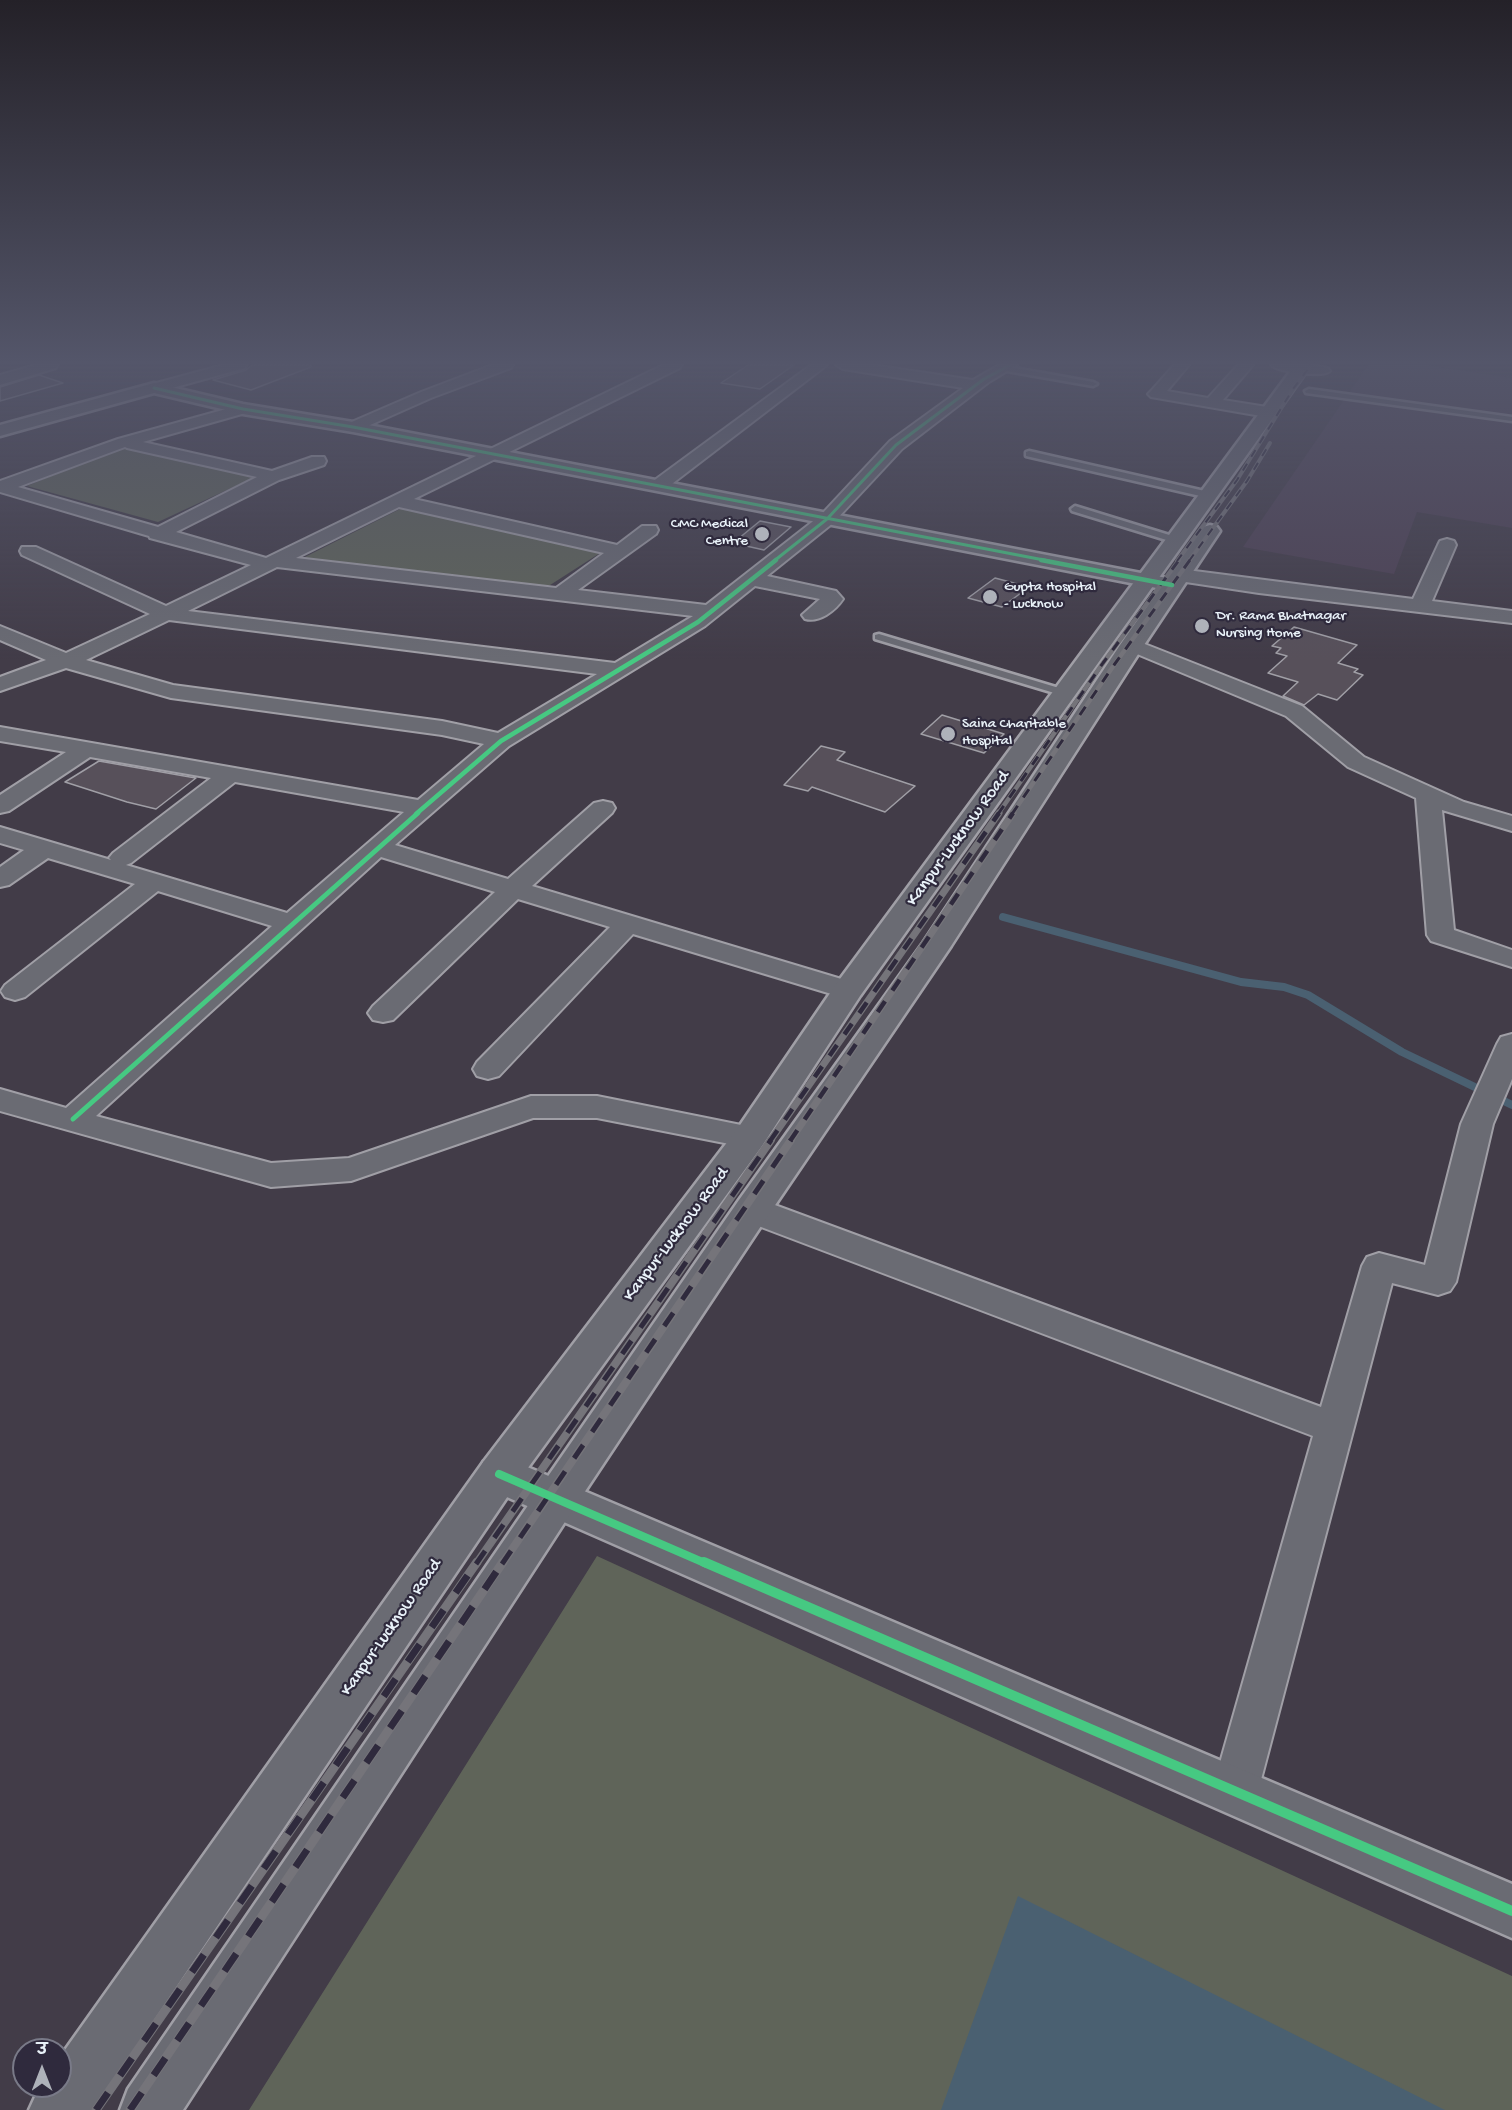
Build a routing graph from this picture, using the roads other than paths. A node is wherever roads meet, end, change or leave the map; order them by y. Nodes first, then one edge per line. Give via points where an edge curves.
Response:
1 (65, 463) edge
2 (218, 463) edge
3 (311, 463) edge
4 (474, 463) edge
5 (543, 463) edge
6 (688, 463) edge
7 (879, 463) edge
8 (1071, 463) edge
9 (1231, 463) edge
10 (1242, 463) edge
11 (273, 476) junction
12 (658, 486) junction
13 (0, 487) edge
14 (1209, 495) junction
15 (397, 501) junction
16 (1075, 509) dead end
17 (827, 519) junction
18 (649, 530) dead end
19 (157, 534) junction
20 (1447, 545) dead end
21 (29, 551) dead end
22 (620, 551) junction
23 (272, 562) junction
24 (1168, 570) junction
25 (751, 579) junction
26 (560, 594) junction
27 (1420, 606) junction
28 (710, 612) junction
29 (166, 614) junction
30 (812, 615) dead end
31 (1512, 617) edge
32 (0, 632) edge
33 (879, 637) dead end
34 (1132, 645) junction
35 (65, 661) junction
36 (619, 670) junction
37 (0, 684) edge
38 (1065, 693) junction
39 (0, 734) edge
40 (501, 741) junction
41 (85, 750) junction
42 (228, 776) junction
43 (1428, 795) junction
44 (0, 806) edge
45 (424, 808) junction
46 (603, 808) dead end
47 (1512, 824) edge
48 (0, 835) edge
49 (45, 848) junction
50 (377, 848) junction
51 (122, 858) dead end
52 (0, 879) edge
53 (155, 881) junction
54 (514, 888) junction
55 (292, 923) junction
56 (628, 924) junction
57 (1512, 959) edge
58 (848, 990) junction
59 (15, 991) dead end
60 (383, 1013) dead end
61 (1512, 1044) edge
62 (488, 1069) dead end
63 (0, 1100) edge
64 (73, 1119) junction
65 (750, 1137) junction
66 (752, 1210) junction
67 (1334, 1428) junction
68 (499, 1474) junction
69 (557, 1498) junction
70 (1235, 1791) junction
71 (1512, 1911) edge
72 (58, 2110) edge
73 (149, 2110) edge

1 - 13 street
2 - 11 street
3 - 11 street
4 - 15 street
5 - 12 main road
6 - 12 street
7 - 17 street
8 - 14 lane
9 - 14 main road, Kanpur-Lucknow Road
10 - 24 main road, Kanpur-Lucknow Road
11 - 19 street
12 - 17 main road
13 - 19 street
14 - 24 main road, Kanpur-Lucknow Road
15 - 22 street
15 - 23 street
16 - 24 lane
17 - 24 main road
17 - 25 street
18 - 22 street
19 - 23 street
20 - 27 street
21 - 29 street
22 - 26 street
23 - 26 street
23 - 29 street
24 - 27 street via 1259,587
24 - 34 main road, Kanpur-Lucknow Road
24 - 38 main road, Kanpur-Lucknow Road
25 - 28 street
25 - 30 street via 833,599
26 - 28 street
27 - 31 street
28 - 36 street
29 - 35 street
29 - 36 street
32 - 35 street
33 - 38 lane
34 - 43 street via 1294,711 1356,762
34 - 66 main road, Kanpur-Lucknow Road via 936,946
35 - 37 street
35 - 40 street via 171,691 442,728
36 - 40 street
38 - 58 main road, Kanpur-Lucknow Road
39 - 41 street
40 - 45 street
41 - 42 street
41 - 44 street
42 - 45 street
42 - 51 street
43 - 47 street
43 - 57 street via 1441,935
45 - 50 street
46 - 54 street
48 - 49 street
49 - 52 street
49 - 53 street
50 - 54 street
50 - 55 street
53 - 55 street
53 - 59 street
54 - 56 street
54 - 60 street
55 - 64 street
56 - 58 street
56 - 62 street
58 - 65 main road, Kanpur-Lucknow Road
61 - 67 street via 1477,1124 1438,1282 1379,1266
63 - 64 street
64 - 65 street via 271,1174 351,1169 531,1107 597,1107
65 - 68 main road, Kanpur-Lucknow Road
66 - 67 street
66 - 69 main road, Kanpur-Lucknow Road
67 - 70 street
68 - 69 main road
68 - 72 main road, Kanpur-Lucknow Road
69 - 70 main road
69 - 73 main road, Kanpur-Lucknow Road
70 - 71 main road

